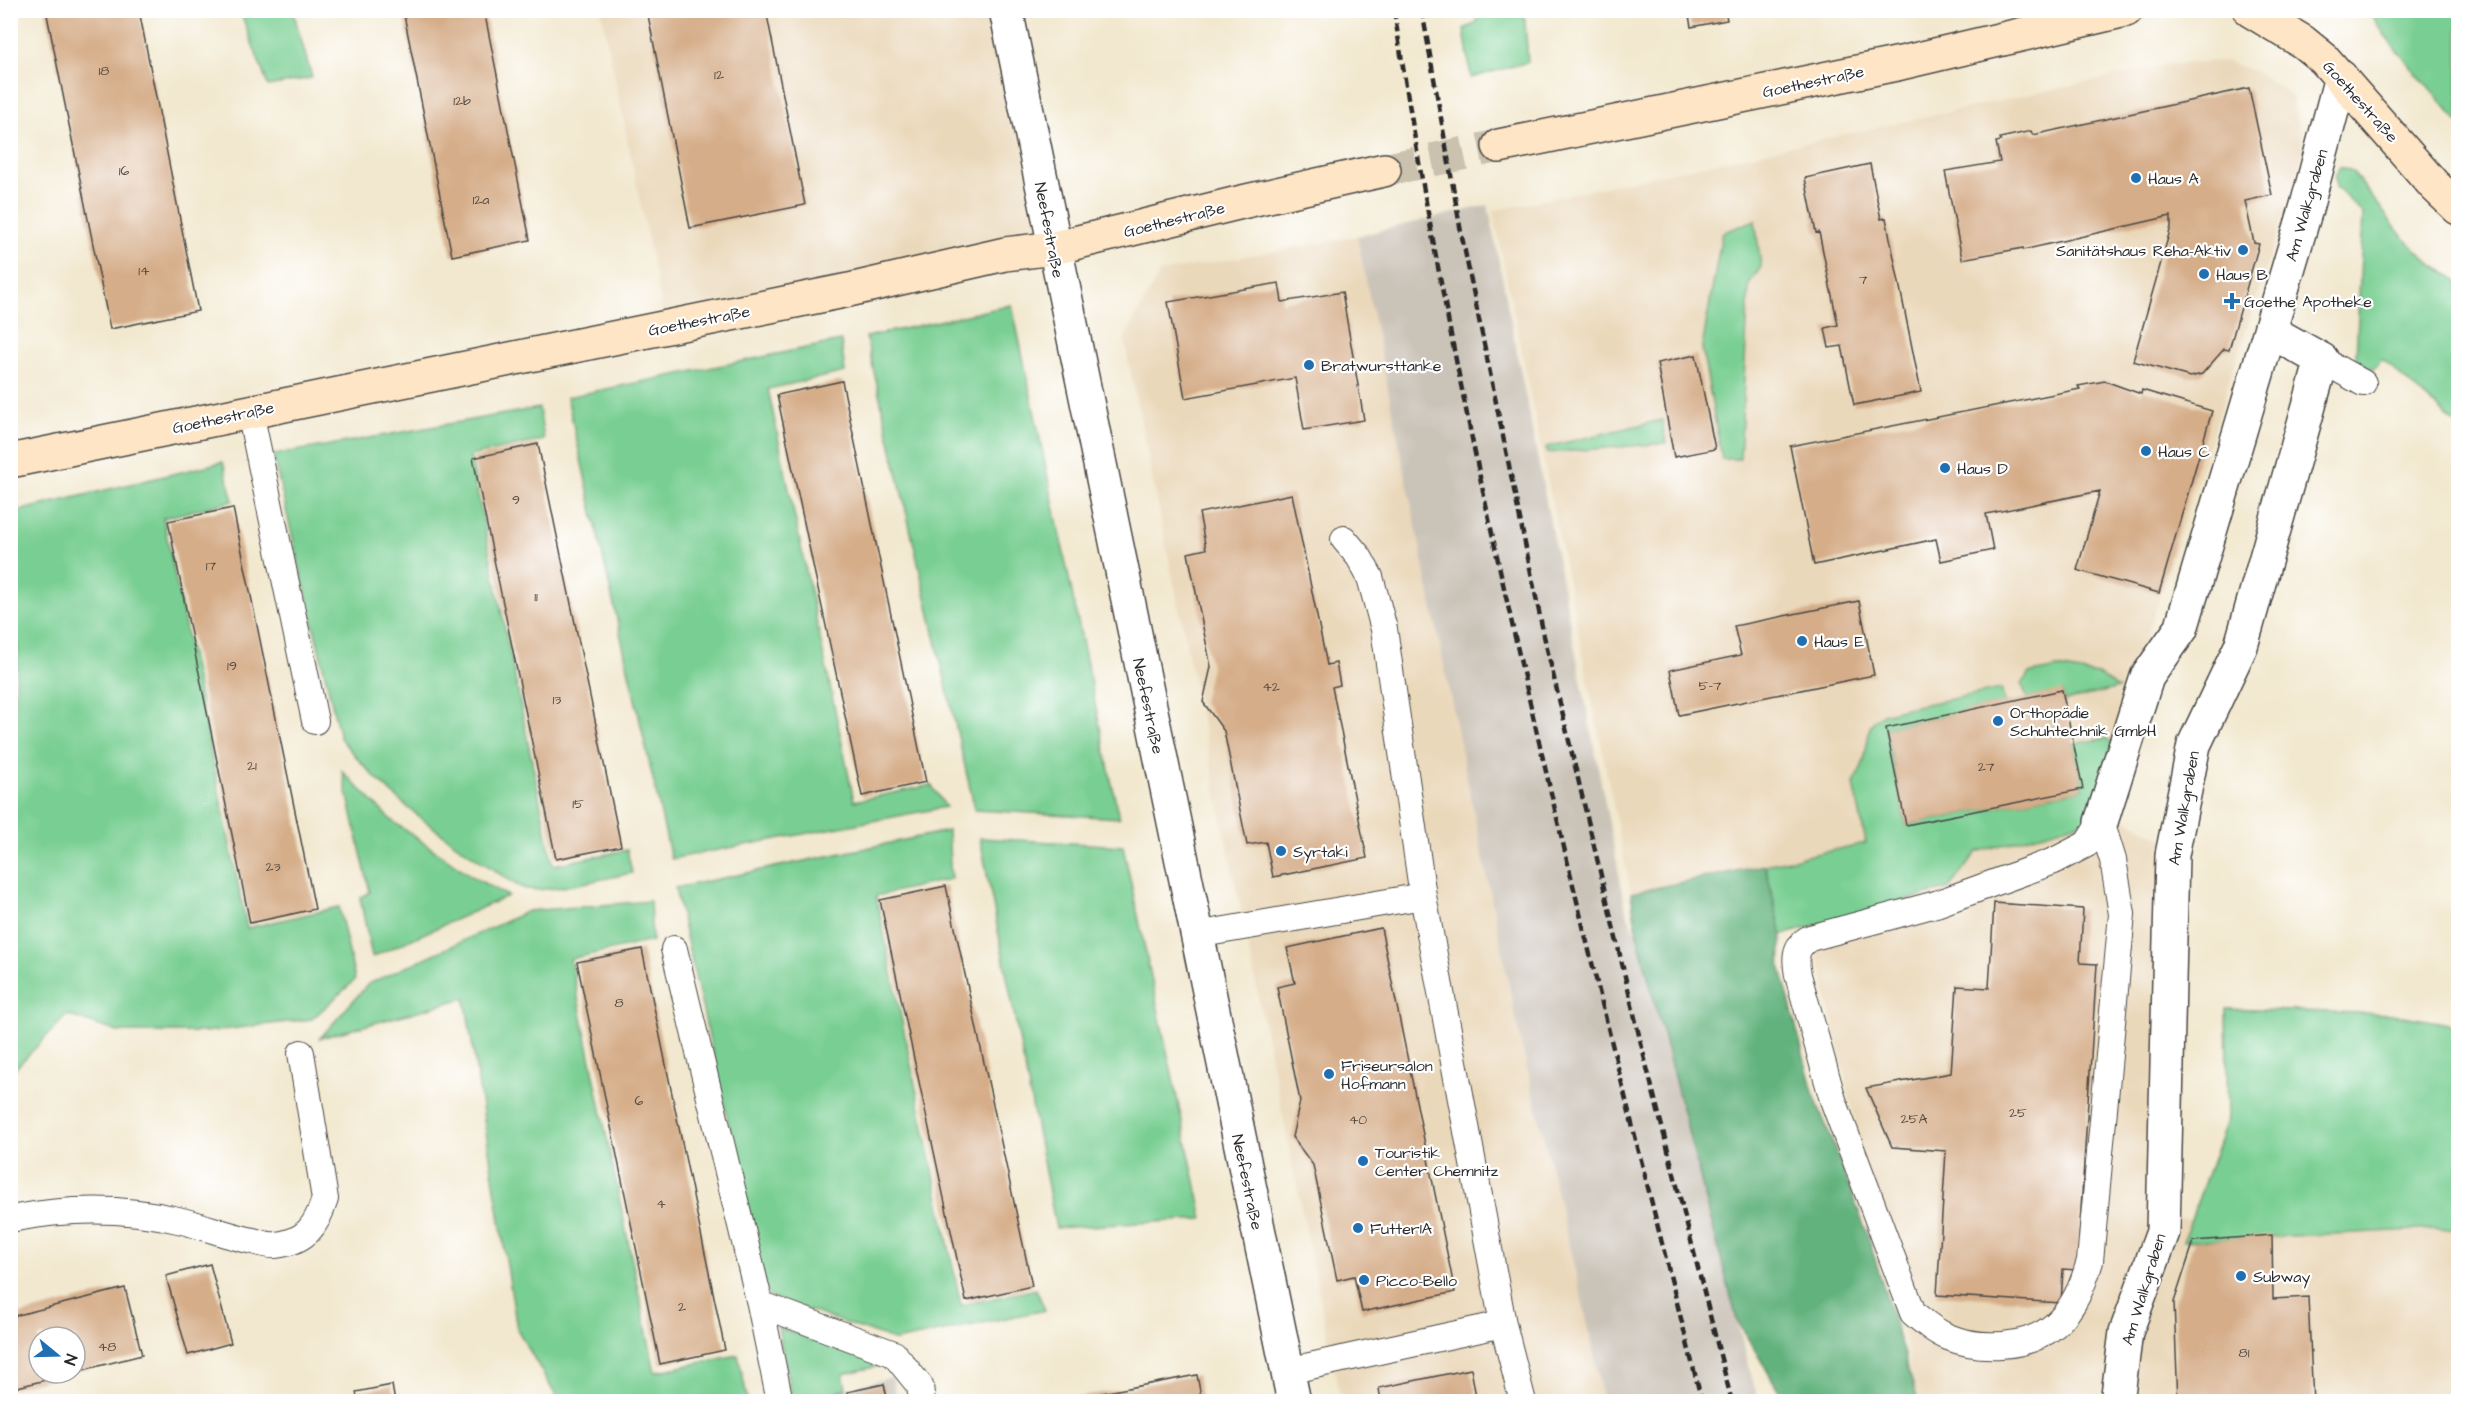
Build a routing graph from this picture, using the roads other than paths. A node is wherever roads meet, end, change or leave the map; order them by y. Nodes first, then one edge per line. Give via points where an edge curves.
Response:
1 (1006, 10) edge
2 (2126, 10) edge
3 (2250, 10) edge
4 (2341, 77) junction
5 (1499, 146) tunnel mouth
6 (1384, 170) tunnel mouth
7 (2458, 208) edge
8 (1054, 248) junction
9 (2270, 331) junction
10 (2322, 360) junction
11 (2363, 383) dead end
12 (250, 412) junction
13 (10, 461) edge
14 (1344, 539) dead end
15 (315, 721) dead end
16 (2101, 822) junction
17 (1423, 896) junction
18 (1196, 935) junction
19 (674, 949) dead end
20 (301, 1053) dead end
21 (10, 1220) edge
22 (760, 1304) junction
23 (1503, 1324) junction
24 (1291, 1386) edge
25 (780, 1401) edge
26 (922, 1401) edge
27 (1523, 1401) edge
28 (2116, 1401) edge

1 - 8 street, Neefestraße
2 - 5 main road, Goethestraße via 1900,63
3 - 4 main road, Goethestraße via 2303,42
4 - 7 main road, Goethestraße
4 - 9 street, Am Walkgraben
6 - 8 main road, Goethestraße
8 - 12 main road, Goethestraße via 1005,254
8 - 18 street, Neefestraße
9 - 10 street
9 - 16 street, Am Walkgraben via 2181,628 2147,677
10 - 11 lane
10 - 28 street, Am Walkgraben via 2241,646 2194,745 2172,855 2163,1232 2126,1332
12 - 13 main road, Goethestraße
12 - 15 lane
14 - 17 lane via 1370,577 1384,629
16 - 16 lane via 2113,860 2122,914 2090,1261 2071,1307 2037,1337 1989,1345 1963,1342 1930,1328 1913,1313 1833,1100 1798,975 1797,950 1810,938 1936,904 2054,861 2087,844
17 - 18 lane
17 - 23 lane
18 - 24 street, Neefestraße
19 - 22 lane
20 - 21 lane via 325,1199 319,1218 302,1238 274,1246 125,1210 43,1213
22 - 25 lane
22 - 26 lane via 894,1354 920,1386
23 - 24 lane
23 - 27 lane

